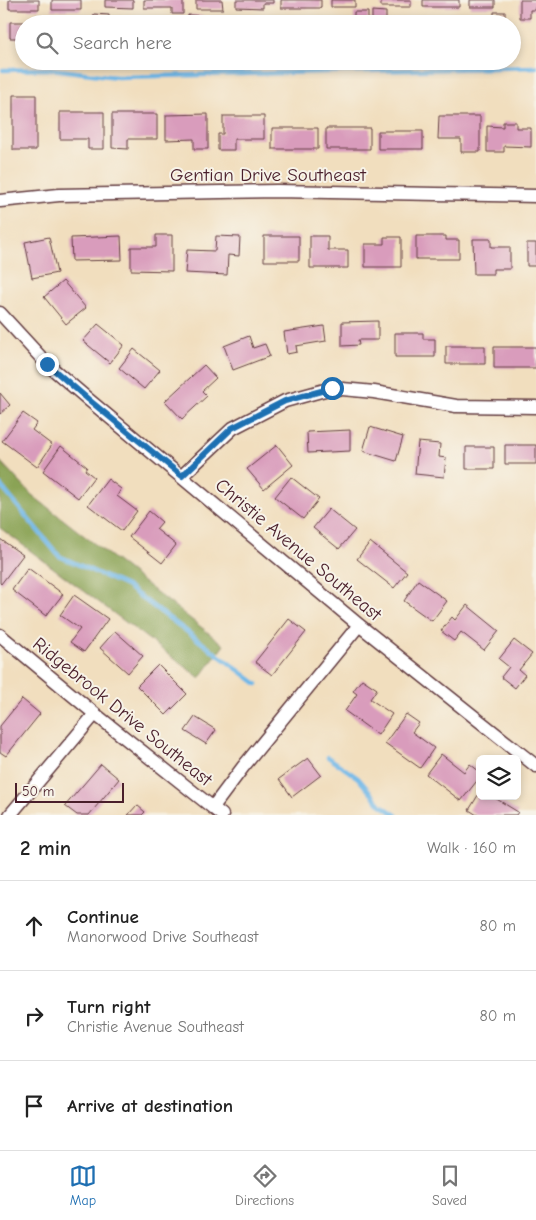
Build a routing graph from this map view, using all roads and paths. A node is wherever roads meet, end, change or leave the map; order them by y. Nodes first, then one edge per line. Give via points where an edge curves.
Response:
1 (536, 196) edge
2 (0, 201) edge
3 (0, 312) edge
4 (536, 407) edge
5 (182, 476) junction
6 (359, 624) junction
7 (0, 635) edge
8 (95, 714) junction
9 (536, 766) edge
10 (217, 811) edge
11 (10, 815) edge

1 - 2 street, Gentian Drive Southeast via 277,191 59,195
3 - 5 street, Christie Avenue Southeast via 47,364
4 - 5 street via 456,406 332,388 285,401 232,428
5 - 6 street, Christie Avenue Southeast
6 - 9 street, Christie Avenue Southeast
6 - 10 street via 242,767
7 - 8 street, Ridgebrook Drive Southeast
8 - 10 street, Ridgebrook Drive Southeast
8 - 11 street

